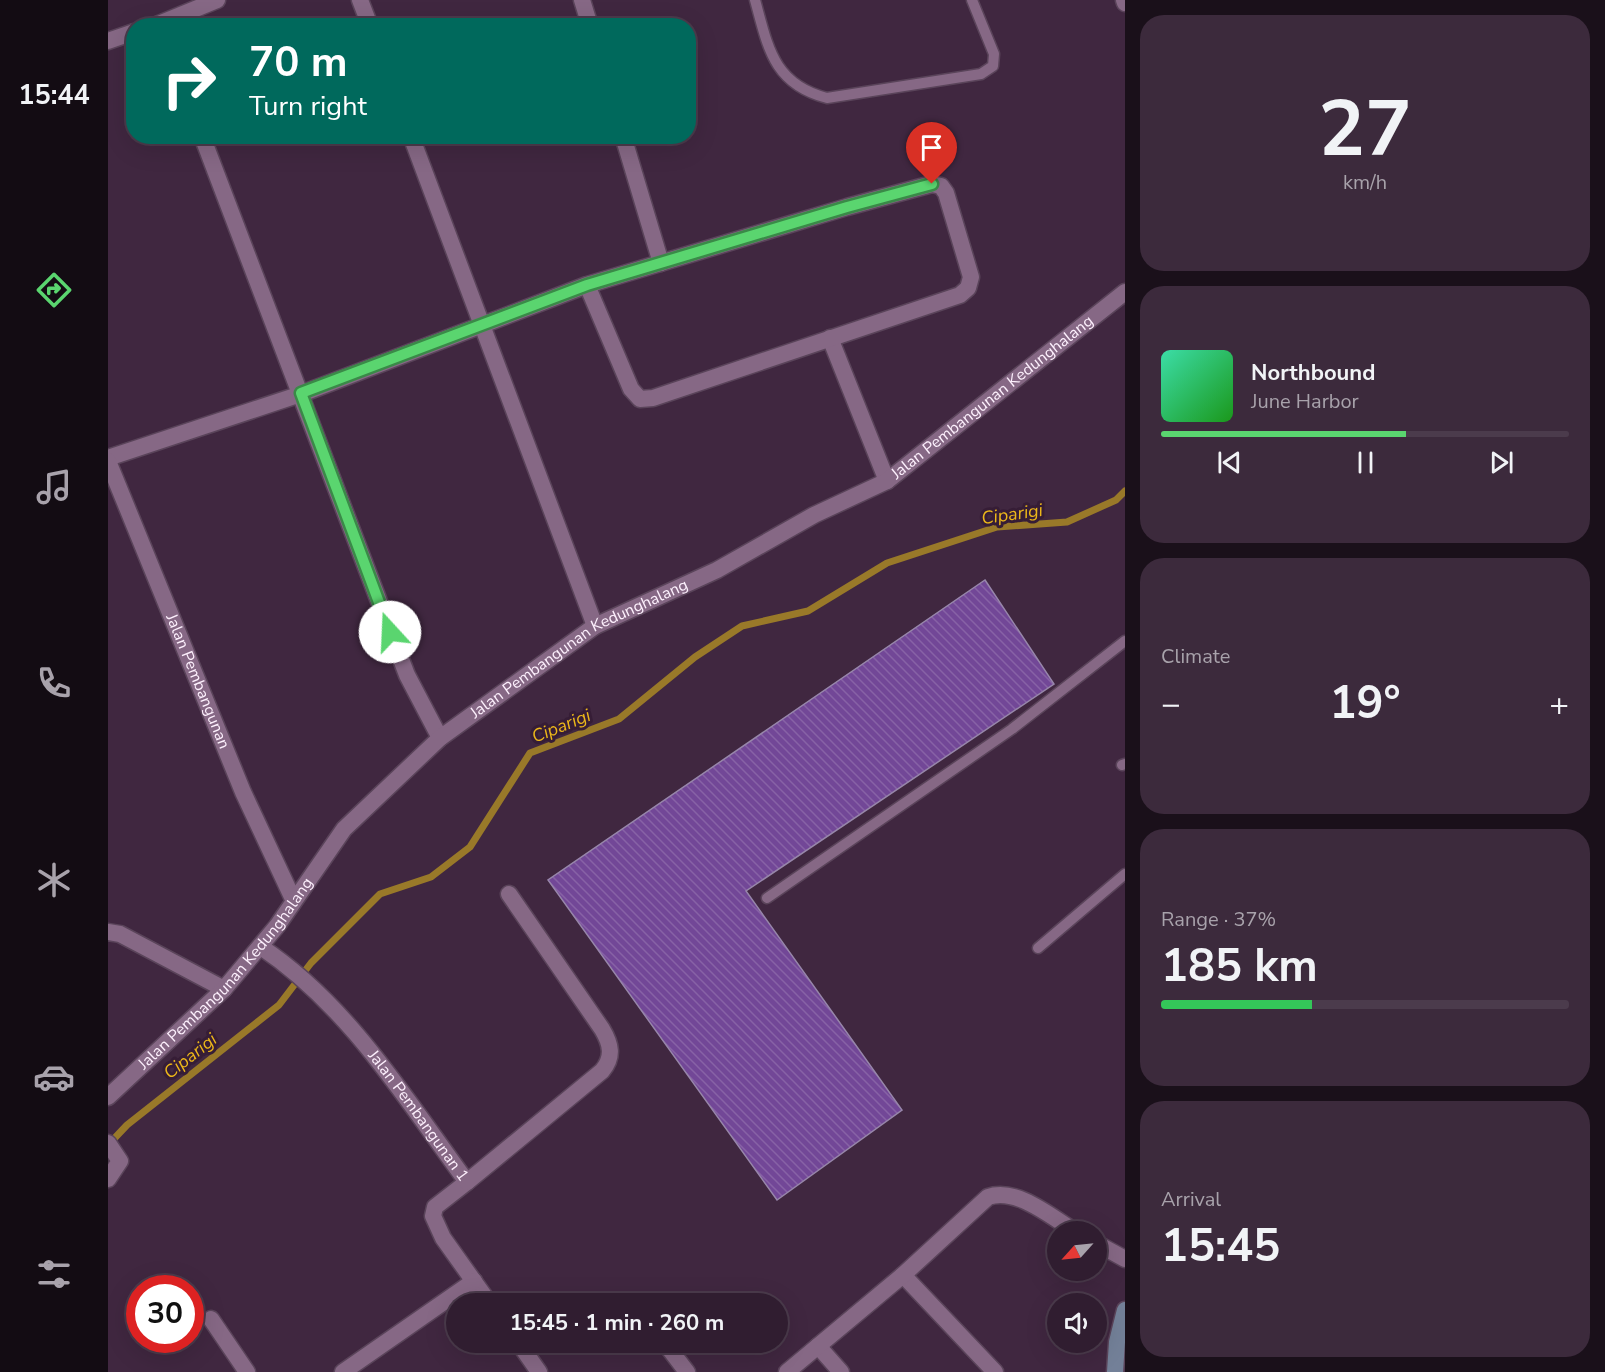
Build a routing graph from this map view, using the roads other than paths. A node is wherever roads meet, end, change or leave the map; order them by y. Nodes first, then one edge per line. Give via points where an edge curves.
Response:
1 (217, 0) edge
2 (360, 0) edge
3 (582, 0) edge
4 (755, 0) edge
5 (972, 0) edge
6 (174, 18) edge
7 (367, 18) edge
8 (588, 18) edge
9 (126, 35) edge
10 (108, 41) edge
11 (205, 144) edge
12 (414, 144) edge
13 (625, 144) edge
14 (661, 263) junction
15 (587, 285) junction
16 (1125, 292) edge
17 (482, 325) junction
18 (830, 338) junction
19 (301, 393) junction
20 (108, 460) edge
21 (887, 481) junction
22 (595, 626) junction
23 (1125, 640) edge
24 (440, 738) junction
25 (1125, 874) edge
26 (509, 894) dead end
27 (767, 898) dead end
28 (293, 899) junction
29 (108, 932) edge
30 (261, 946) junction
31 (1038, 948) dead end
32 (224, 989) junction
33 (108, 1097) edge
34 (112, 1147) edge
35 (108, 1179) edge
36 (466, 1182) junction
37 (1057, 1221) edge
38 (1107, 1249) edge
39 (1125, 1259) edge
40 (903, 1275) junction
41 (474, 1281) junction
42 (482, 1293) edge
43 (1125, 1310) edge
44 (211, 1319) dead end
45 (1121, 1343) edge
46 (818, 1346) junction
47 (526, 1353) edge
48 (672, 1353) edge
49 (247, 1372) edge
50 (343, 1372) edge
51 (539, 1372) edge
52 (687, 1372) edge
53 (787, 1372) edge
54 (841, 1372) edge
55 (994, 1372) edge
56 (1115, 1372) edge

1 - 6 street
2 - 7 street
3 - 8 street
4 - 5 lane via 777,66 808,93 827,98 981,74 993,66 994,54
9 - 10 street
11 - 19 street
12 - 17 street
13 - 14 street
14 - 15 street
14 - 18 street via 847,207 932,184 941,186 970,277 968,288 960,295
15 - 17 street
15 - 18 street via 631,389 640,399 653,398
16 - 21 street, Jalan Pembangunan Kedunghalang
17 - 19 street
17 - 22 street
18 - 21 street
19 - 20 street
19 - 24 street via 407,675
20 - 28 street, Jalan Pembangunan via 243,792
21 - 22 street, Jalan Pembangunan Kedunghalang via 814,515 707,575
22 - 24 street, Jalan Pembangunan Kedunghalang
23 - 27 lane via 1012,729
24 - 28 street, Jalan Pembangunan Kedunghalang via 344,829
25 - 31 lane
26 - 36 street via 602,1029 611,1056 602,1071
28 - 30 street, Jalan Pembangunan Kedunghalang
29 - 32 street via 120,934
30 - 32 street, Jalan Pembangunan Kedunghalang
30 - 36 street, Jalan Pembangunan 1 via 292,968 363,1040
32 - 33 street, Jalan Pembangunan Kedunghalang
34 - 35 street via 120,1161
36 - 41 street, Jalan Pembangunan 1 via 435,1207 433,1216 443,1238
37 - 40 street via 1011,1195 999,1193 988,1197
38 - 39 street
40 - 46 street
40 - 55 street
41 - 42 street, Jalan Pembangunan 1
41 - 50 street
43 - 45 main road
44 - 49 street
45 - 56 main road
46 - 53 street
46 - 54 street
47 - 51 street
48 - 52 street

